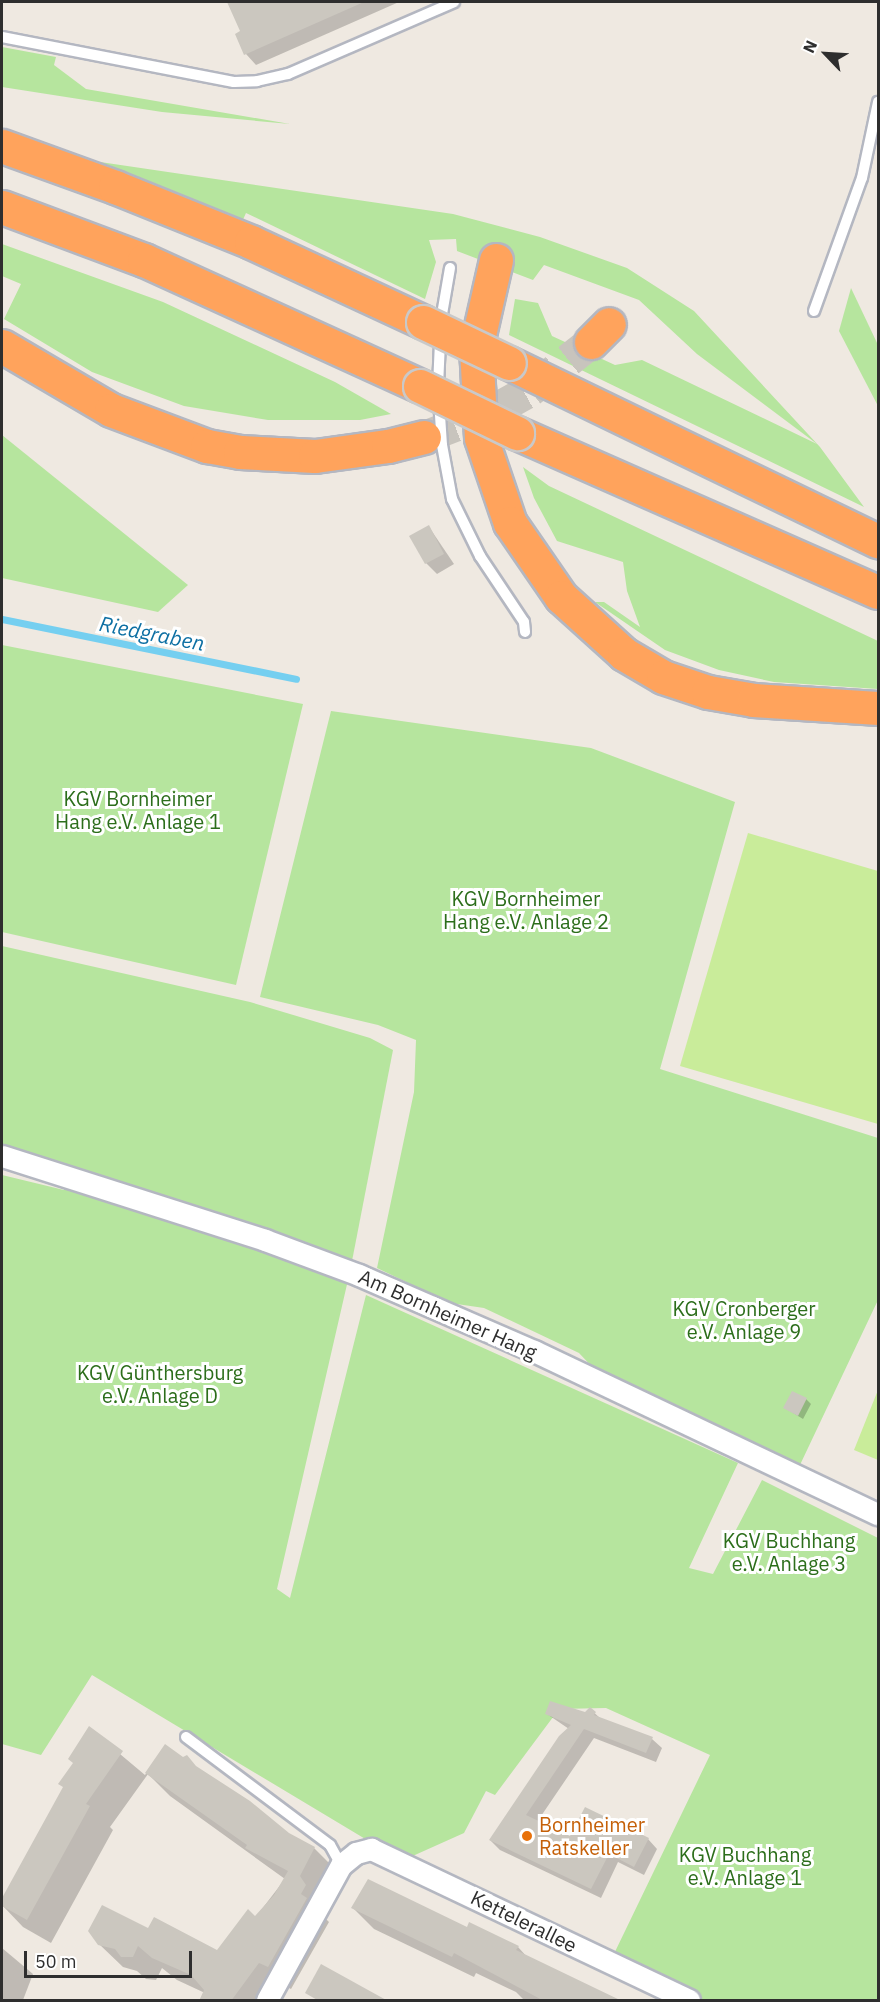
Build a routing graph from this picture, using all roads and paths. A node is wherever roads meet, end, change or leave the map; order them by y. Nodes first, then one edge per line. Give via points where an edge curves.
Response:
1 (454, 2) edge
2 (2, 37) edge
3 (879, 102) edge
4 (2, 146) edge
5 (2, 207) edge
6 (496, 261) dead end
7 (450, 267) dead end
8 (814, 311) dead end
9 (2, 346) edge
10 (424, 437) tunnel mouth
11 (879, 541) edge
12 (879, 592) edge
13 (525, 632) dead end
14 (879, 708) edge
15 (2, 1156) edge
16 (879, 1514) edge
17 (186, 1737) dead end
18 (349, 1859) junction
19 (276, 1998) edge
20 (689, 2001) edge

1 - 2 lane via 288,74 256,81 234,82
3 - 8 lane via 862,178
4 - 11 highway, bridge via 240,238
5 - 12 highway, bridge via 144,260 517,433
6 - 14 highway via 476,348 481,438 510,523 561,597 624,654 663,677 708,692 754,700
7 - 13 lane via 441,320 438,385 442,445 452,499 480,556 524,622
9 - 10 highway via 111,410 207,446 259,454 315,456 370,450
15 - 16 street, Am Bornheimer Hang via 265,1240 359,1275 534,1351
17 - 18 lane
18 - 19 street
18 - 20 street, Kettelerallee via 371,1849

